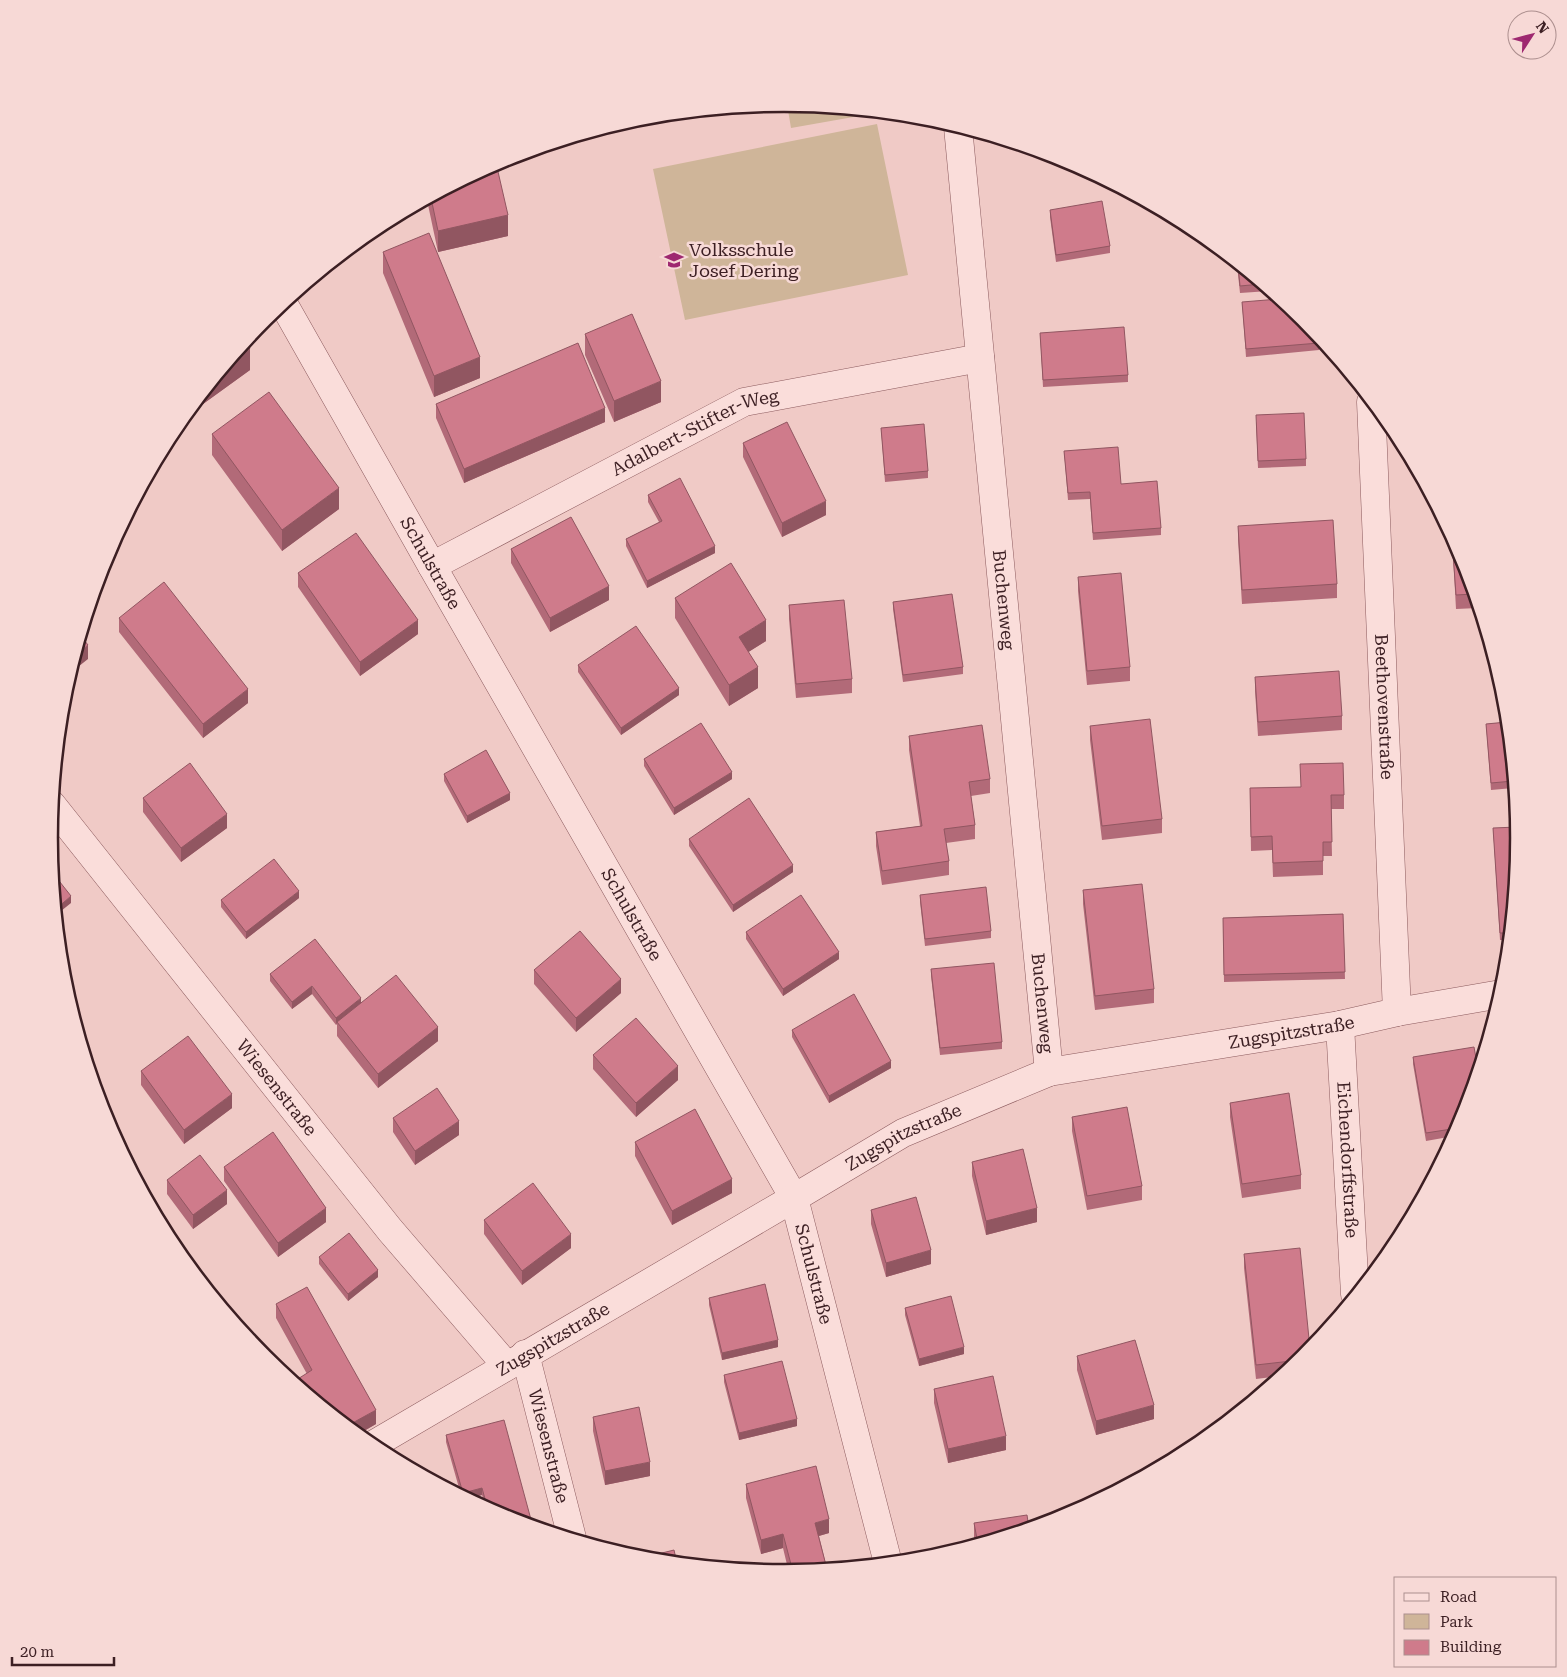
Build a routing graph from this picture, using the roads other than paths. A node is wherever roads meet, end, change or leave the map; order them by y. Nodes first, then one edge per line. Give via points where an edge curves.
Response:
1 (959, 134) edge
2 (287, 310) edge
3 (980, 358) junction
4 (1372, 414) edge
5 (432, 566) junction
6 (59, 812) edge
7 (1492, 996) edge
8 (1397, 1012) junction
9 (1340, 1025) junction
10 (1049, 1072) junction
11 (794, 1198) junction
12 (1355, 1286) edge
13 (516, 1360) junction
14 (379, 1441) edge
15 (570, 1532) edge
16 (886, 1557) edge

1 - 3 street, Buchenweg
2 - 5 street, Schulstraße
3 - 5 street, Adalbert-Stifter-Weg via 744,402
3 - 10 street, Buchenweg
4 - 8 street, Beethovenstraße
5 - 11 street, Schulstraße
6 - 13 street, Wiesenstraße via 390,1230
7 - 8 street, Zugspitzstraße
8 - 9 street, Zugspitzstraße
9 - 10 street, Zugspitzstraße
9 - 12 street, Eichendorffstraße
10 - 11 street, Zugspitzstraße via 903,1133
11 - 13 street, Zugspitzstraße
11 - 16 street, Schulstraße
13 - 14 street, Zugspitzstraße
13 - 15 street, Wiesenstraße

